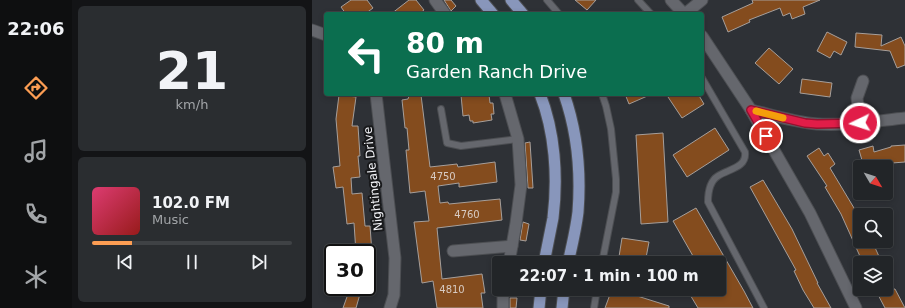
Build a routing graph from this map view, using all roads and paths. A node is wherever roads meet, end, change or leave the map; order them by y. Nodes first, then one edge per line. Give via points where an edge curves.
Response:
1 (435, 0) edge
2 (481, 0) edge
3 (511, 0) edge
4 (547, 0) edge
5 (638, 0) edge
6 (672, 0) edge
7 (702, 0) edge
8 (444, 12) edge
9 (491, 12) edge
10 (521, 12) edge
11 (557, 12) edge
12 (648, 12) edge
13 (683, 12) edge
14 (687, 12) edge
15 (312, 30) edge
16 (324, 34) edge
17 (704, 39) edge
18 (704, 81) edge
19 (863, 81) dead end
20 (376, 96) edge
21 (506, 96) edge
22 (541, 96) edge
23 (565, 96) edge
24 (603, 96) edge
25 (441, 109) dead end
26 (751, 110) junction
27 (905, 118) edge
28 (860, 123) junction
29 (518, 139) junction
30 (512, 246) junction
31 (453, 252) dead end
32 (510, 256) edge
33 (545, 256) edge
34 (569, 256) edge
35 (603, 256) edge
36 (504, 296) edge
37 (540, 296) edge
38 (563, 296) edge
39 (596, 296) edge
40 (390, 308) edge
41 (503, 308) edge
42 (539, 308) edge
43 (562, 308) edge
44 (594, 308) edge
45 (764, 308) edge
46 (856, 308) edge

1 - 8 street
2 - 9 main road
3 - 10 main road
4 - 11 lane
5 - 12 lane
6 - 13 street
7 - 14 street
15 - 16 street
17 - 26 street
18 - 45 lane via 746,152 742,164 713,181 708,202
19 - 28 street via 857,98
20 - 40 street, Nightingale Drive via 395,258 394,294
21 - 29 street
22 - 33 main road via 550,128 555,162 553,218
23 - 34 main road via 578,153 578,213
24 - 35 lane via 611,129 616,179
25 - 29 lane via 447,143 461,146
26 - 28 street via 805,123
26 - 46 street via 810,213
27 - 28 street
29 - 30 street via 521,185
30 - 31 street
30 - 32 street
36 - 41 street
37 - 42 main road
38 - 43 main road
39 - 44 lane

